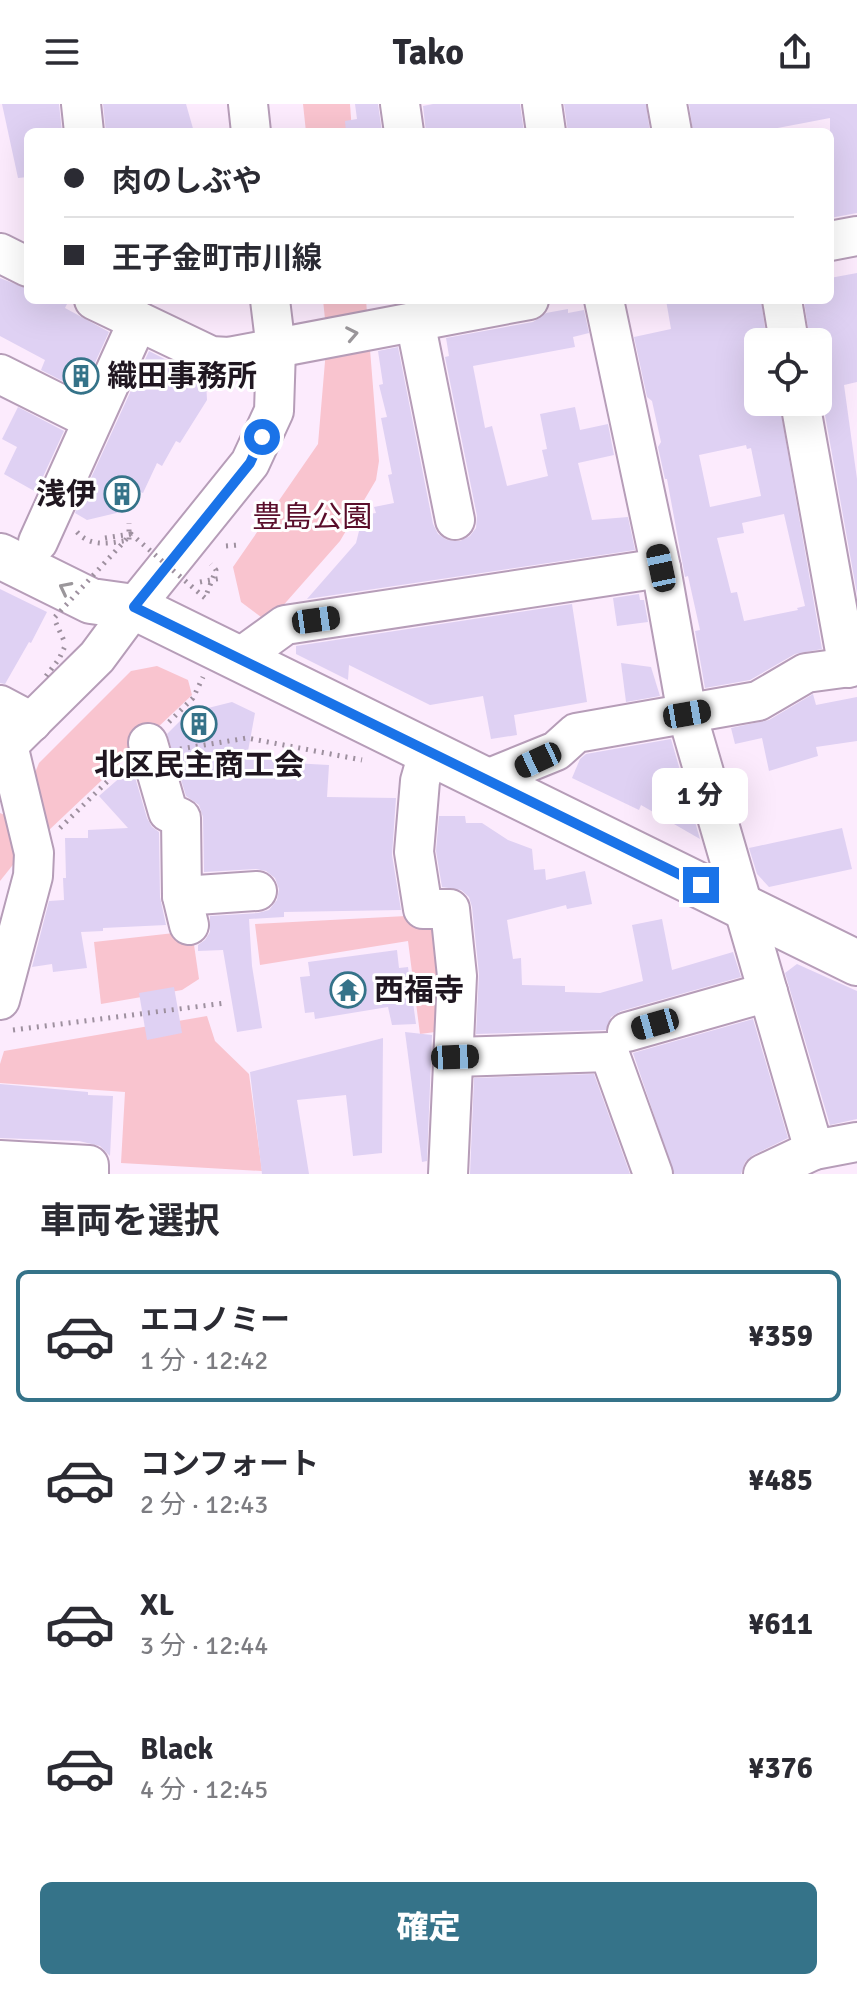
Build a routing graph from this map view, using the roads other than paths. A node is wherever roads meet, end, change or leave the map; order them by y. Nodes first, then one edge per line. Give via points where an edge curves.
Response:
1 (81, 104) edge
2 (248, 104) edge
3 (400, 104) edge
4 (542, 104) edge
5 (667, 104) edge
6 (84, 128) edge
7 (251, 128) edge
8 (403, 128) edge
9 (545, 128) edge
10 (671, 128) edge
11 (857, 236) edge
12 (834, 240) edge
13 (0, 253) edge
14 (24, 265) edge
15 (103, 304) edge
16 (270, 304) edge
17 (498, 304) edge
18 (605, 304) edge
19 (783, 304) edge
20 (427, 313) edge
21 (138, 321) junction
22 (787, 328) edge
23 (276, 349) junction
24 (0, 374) edge
25 (803, 416) edge
26 (92, 420) junction
27 (455, 520) dead end
28 (0, 523) edge
29 (39, 545) edge
30 (661, 568) junction
31 (134, 607) junction
32 (238, 659) junction
33 (852, 667) edge
34 (687, 714) junction
35 (10, 731) edge
36 (149, 749) road end
37 (428, 753) junction
38 (487, 779) junction
39 (257, 891) dead end
40 (745, 907) junction
41 (851, 951) edge
42 (768, 992) junction
43 (0, 1000) edge
44 (627, 1032) dead end
45 (455, 1057) junction
46 (857, 1142) edge
47 (814, 1150) junction
48 (0, 1160) edge
49 (89, 1174) edge
50 (448, 1174) edge
51 (653, 1174) edge
52 (763, 1174) edge

1 - 6 street
2 - 7 street
3 - 8 street
4 - 9 street
5 - 10 street
11 - 12 street
13 - 14 street
15 - 21 street
16 - 23 street
17 - 20 street
18 - 30 street
19 - 22 street
23 -> 20 street
20 - 27 street
21 - 23 street via 211,356
21 - 26 street
23 - 31 street via 274,411 250,463
24 - 26 street
25 - 33 street
26 - 29 street
28 - 29 main road
29 - 31 main road via 91,601
30 - 32 street via 285,625
30 - 34 street
31 - 32 main road
31 - 35 street via 97,657
32 - 37 main road
33 - 34 street via 806,673 758,701
34 - 38 street via 576,733 556,751
34 - 40 street
35 - 43 street via 34,853 30,890
36 - 39 street via 168,812 181,818 186,910
37 - 38 main road
37 - 45 street via 420,781 414,852 423,909 450,909 457,976
38 - 40 main road
40 - 41 main road
40 - 42 street
42 - 44 street
42 - 47 street
45 - 50 street
45 - 51 street via 609,1052
46 - 47 street
47 - 52 street
48 - 49 street via 89,1165

